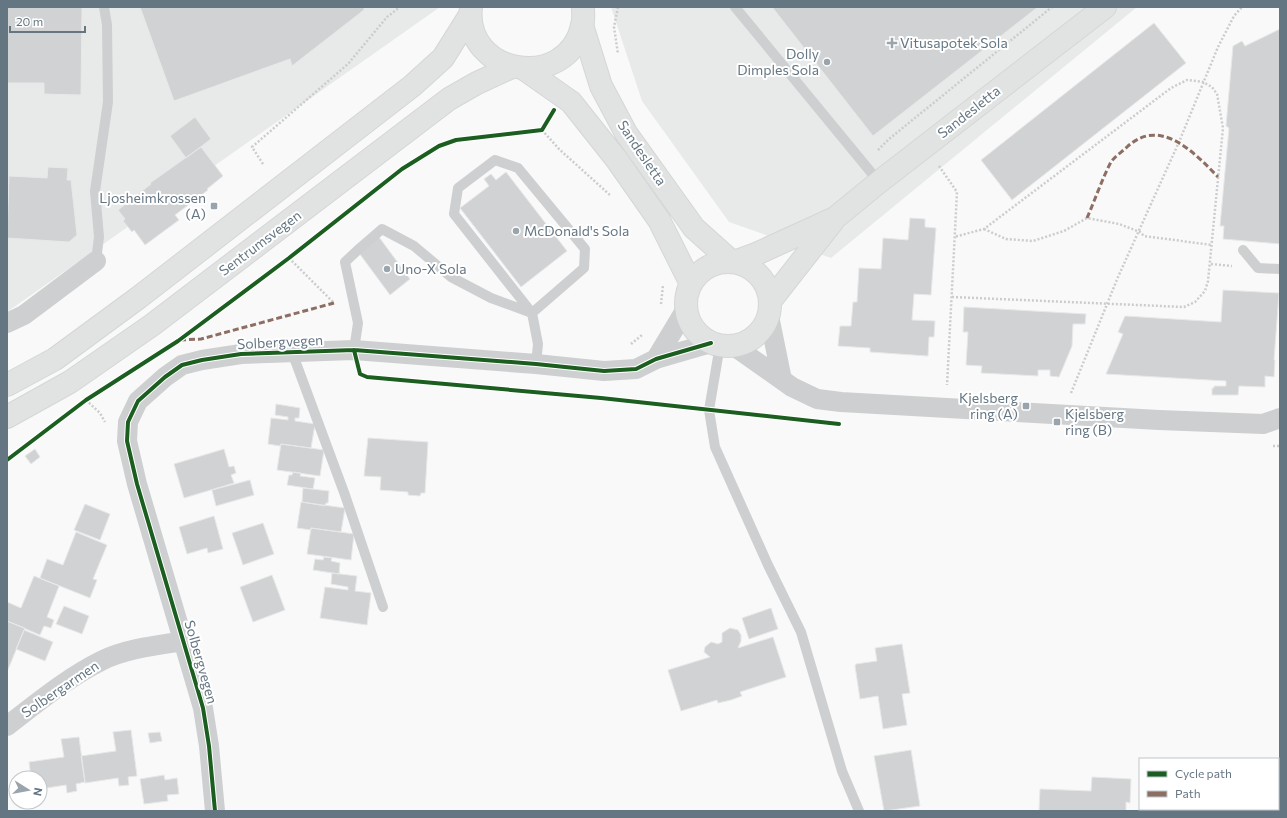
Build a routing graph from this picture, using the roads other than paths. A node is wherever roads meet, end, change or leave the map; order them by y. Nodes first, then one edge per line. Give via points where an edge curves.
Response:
1 (104, 7) edge
2 (734, 7) edge
3 (1105, 7) edge
4 (470, 11) edge
5 (583, 16) edge
6 (518, 68) junction
7 (879, 182) junction
8 (835, 218) junction
9 (1243, 250) dead end
10 (96, 261) joint
11 (733, 262) junction
12 (1280, 269) edge
13 (691, 284) junction
14 (770, 308) junction
15 (686, 309) junction
16 (532, 313) junction
17 (7, 323) edge
18 (722, 345) junction
19 (354, 350) junction
20 (292, 352) junction
21 (656, 359) junction
22 (536, 364) junction
23 (782, 380) junction
24 (7, 385) edge
25 (7, 417) edge
26 (1280, 418) edge
27 (383, 607) dead end
28 (184, 642) junction
29 (7, 726) edge
30 (216, 811) edge
31 (859, 811) edge

1 - 10 lane via 107,25 108,102 95,191 99,237
2 - 7 lane
3 - 7 street, Sandesletta
4 - 6 street via 473,33 482,48 495,60
4 - 24 street via 443,58 412,86 138,298 55,359
5 - 6 street, Sentrumsvegen via 577,40 561,57 540,68
5 - 11 street, Sandesletta via 600,86 626,133 694,228
6 - 13 street, Sandesletta via 570,102 659,220
6 - 25 street, Sentrumsvegen via 477,83 449,99 152,325 70,382
7 - 8 street, Sandesletta
8 - 11 street, Sandesletta
8 - 14 street, Sandesletta
9 - 12 lane via 1258,268
10 - 17 street via 24,314
11 - 13 street, Sandesletta via 716,263 701,271
11 - 14 street, Sandesletta via 752,268 765,282
13 - 15 street, Sandesletta
14 - 18 street, Sandesletta via 764,327 756,336 746,342
14 - 23 street
15 - 18 street via 690,322 699,334
15 - 21 street
16 - 16 lane via 584,268 585,249 518,168 495,160 458,188 454,214
16 - 19 lane via 491,298 451,277 414,246 382,229 345,262 358,324
16 - 22 lane via 538,344
18 - 21 street, Solbergvegen
18 - 23 street
18 - 31 lane via 708,410 715,448 801,632 842,771
19 - 20 street, Solbergvegen
19 - 22 street, Solbergvegen
20 - 27 lane via 345,494
20 - 28 street, Solbergvegen via 241,354 182,365 150,389 132,411 126,431 128,449
21 - 22 street, Solbergvegen via 636,369 604,371
23 - 26 street via 817,399 841,402 1263,424
28 - 29 street, Solbergarmen via 149,646 102,661 61,685
28 - 30 street, Solbergvegen via 204,708

